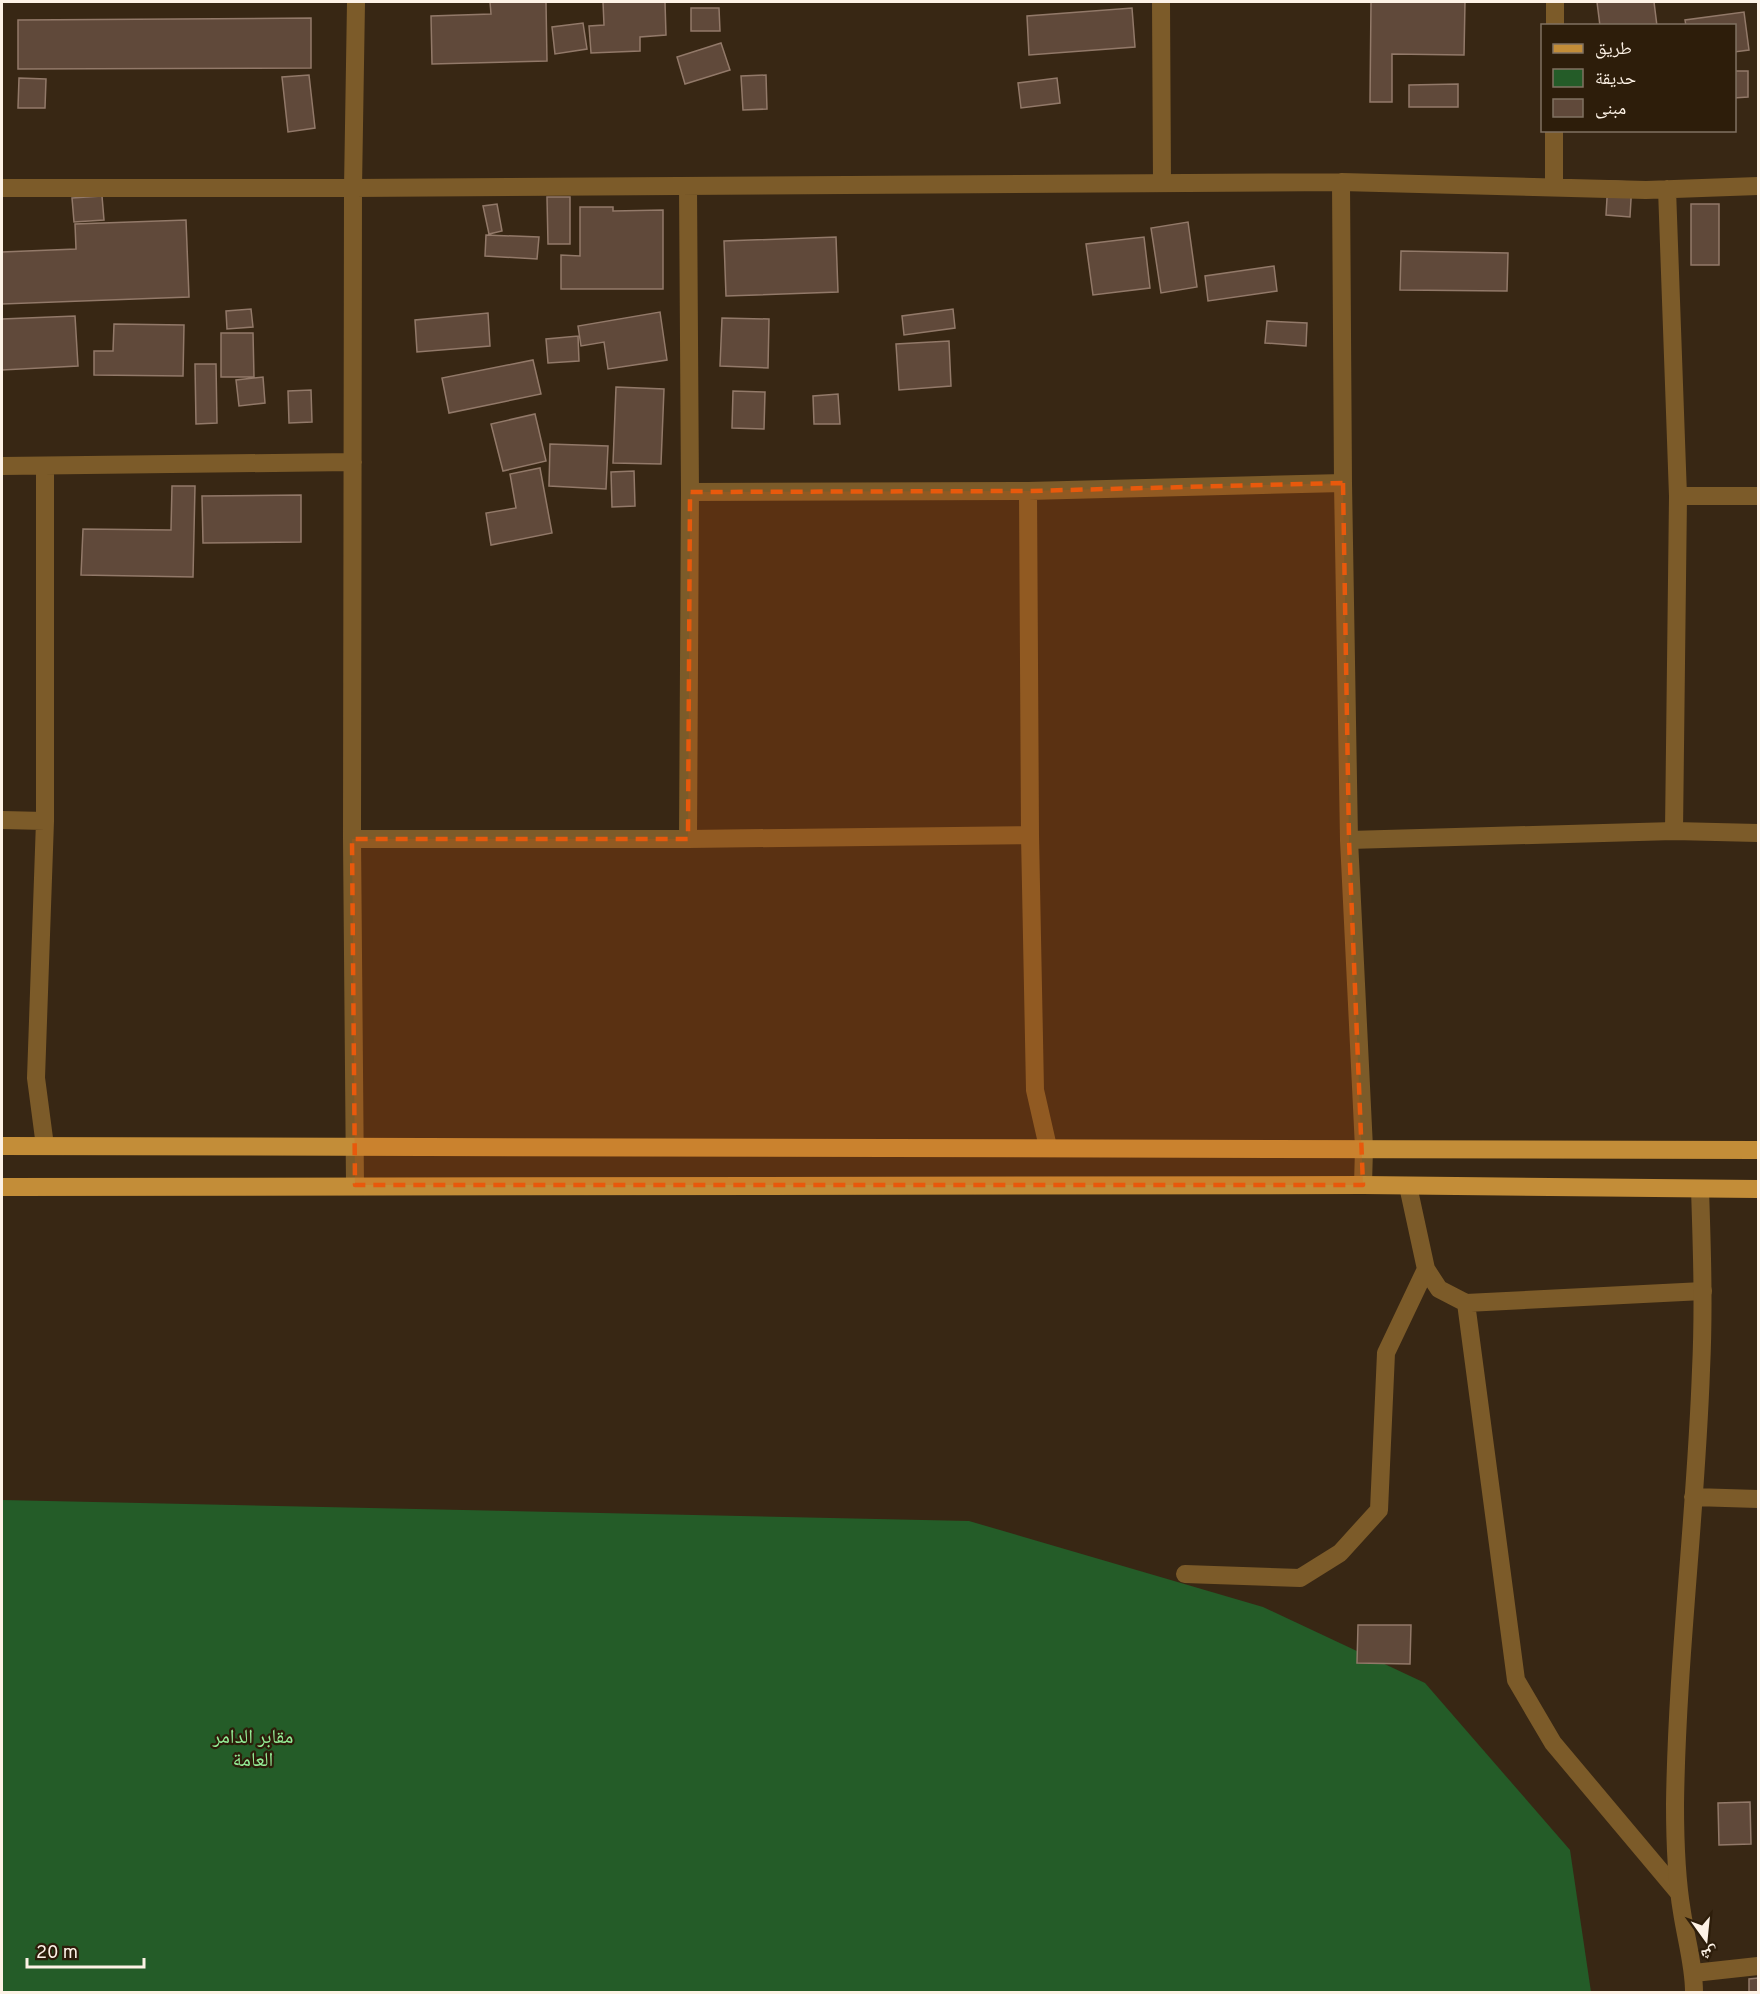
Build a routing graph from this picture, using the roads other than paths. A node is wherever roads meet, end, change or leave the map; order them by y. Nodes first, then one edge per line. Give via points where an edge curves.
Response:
1 (356, 2) edge
2 (1161, 2) edge
3 (1555, 2) edge
4 (1555, 24) edge
5 (1554, 132) edge
6 (1341, 182) junction
7 (1162, 183) junction
8 (688, 186) junction
9 (1758, 186) edge
10 (1554, 187) junction
11 (2, 188) edge
12 (353, 188) junction
13 (1667, 189) junction
14 (353, 462) junction
15 (2, 466) edge
16 (45, 467) junction
17 (1343, 483) junction
18 (690, 492) junction
19 (1028, 492) junction
20 (1678, 496) junction
21 (1758, 496) edge
22 (2, 820) edge
23 (45, 821) junction
24 (1674, 831) junction
25 (1758, 832) edge
26 (1030, 835) junction
27 (352, 839) junction
28 (688, 839) junction
29 (1349, 840) junction
30 (2, 1146) edge
31 (45, 1146) junction
32 (356, 1147) junction
33 (1048, 1147) junction
34 (1364, 1148) junction
35 (1758, 1150) edge
36 (355, 1185) junction
37 (1363, 1185) junction
38 (2, 1186) edge
39 (1408, 1186) junction
40 (1700, 1189) junction
41 (1758, 1189) edge
42 (1426, 1269) junction
43 (1703, 1292) junction
44 (1466, 1303) junction
45 (1693, 1497) junction
46 (1758, 1499) edge
47 (1185, 1574) dead end
48 (1679, 1893) junction
49 (1758, 1966) edge
50 (1694, 1973) junction
51 (1695, 1992) edge

1 - 12 street
2 - 7 street
3 - 4 street
5 - 10 street
6 - 7 street
6 - 10 street
6 - 17 street
7 - 8 street
8 - 12 street
8 - 18 street
9 - 13 street
10 - 13 street
11 - 12 street
12 - 14 street
13 - 20 street
14 - 16 street
14 - 27 street
15 - 16 street
16 - 23 street
17 - 19 street
17 - 29 street
18 - 19 street
18 - 28 street
19 - 26 street
20 - 21 street
20 - 24 street
22 - 23 street
23 - 31 street via 36,1078
24 - 25 street
24 - 29 street
26 - 28 street
26 - 33 street via 1035,1090
27 - 28 street
27 - 32 street
29 - 34 street
30 - 31 main road
31 - 32 main road
32 - 33 main road
32 - 36 street
33 - 34 main road
34 - 35 main road
34 - 37 street
36 - 37 main road
36 - 38 main road
37 - 39 main road
39 - 40 main road
39 - 42 street
40 - 41 main road
40 - 43 street
42 - 44 street via 1439,1289
42 - 47 street via 1386,1353 1379,1510 1340,1553 1300,1578
43 - 44 street
43 - 45 street
44 - 48 street via 1516,1680 1553,1743
45 - 46 street
45 - 48 street via 1675,1806
48 - 50 street
49 - 50 street
50 - 51 street

